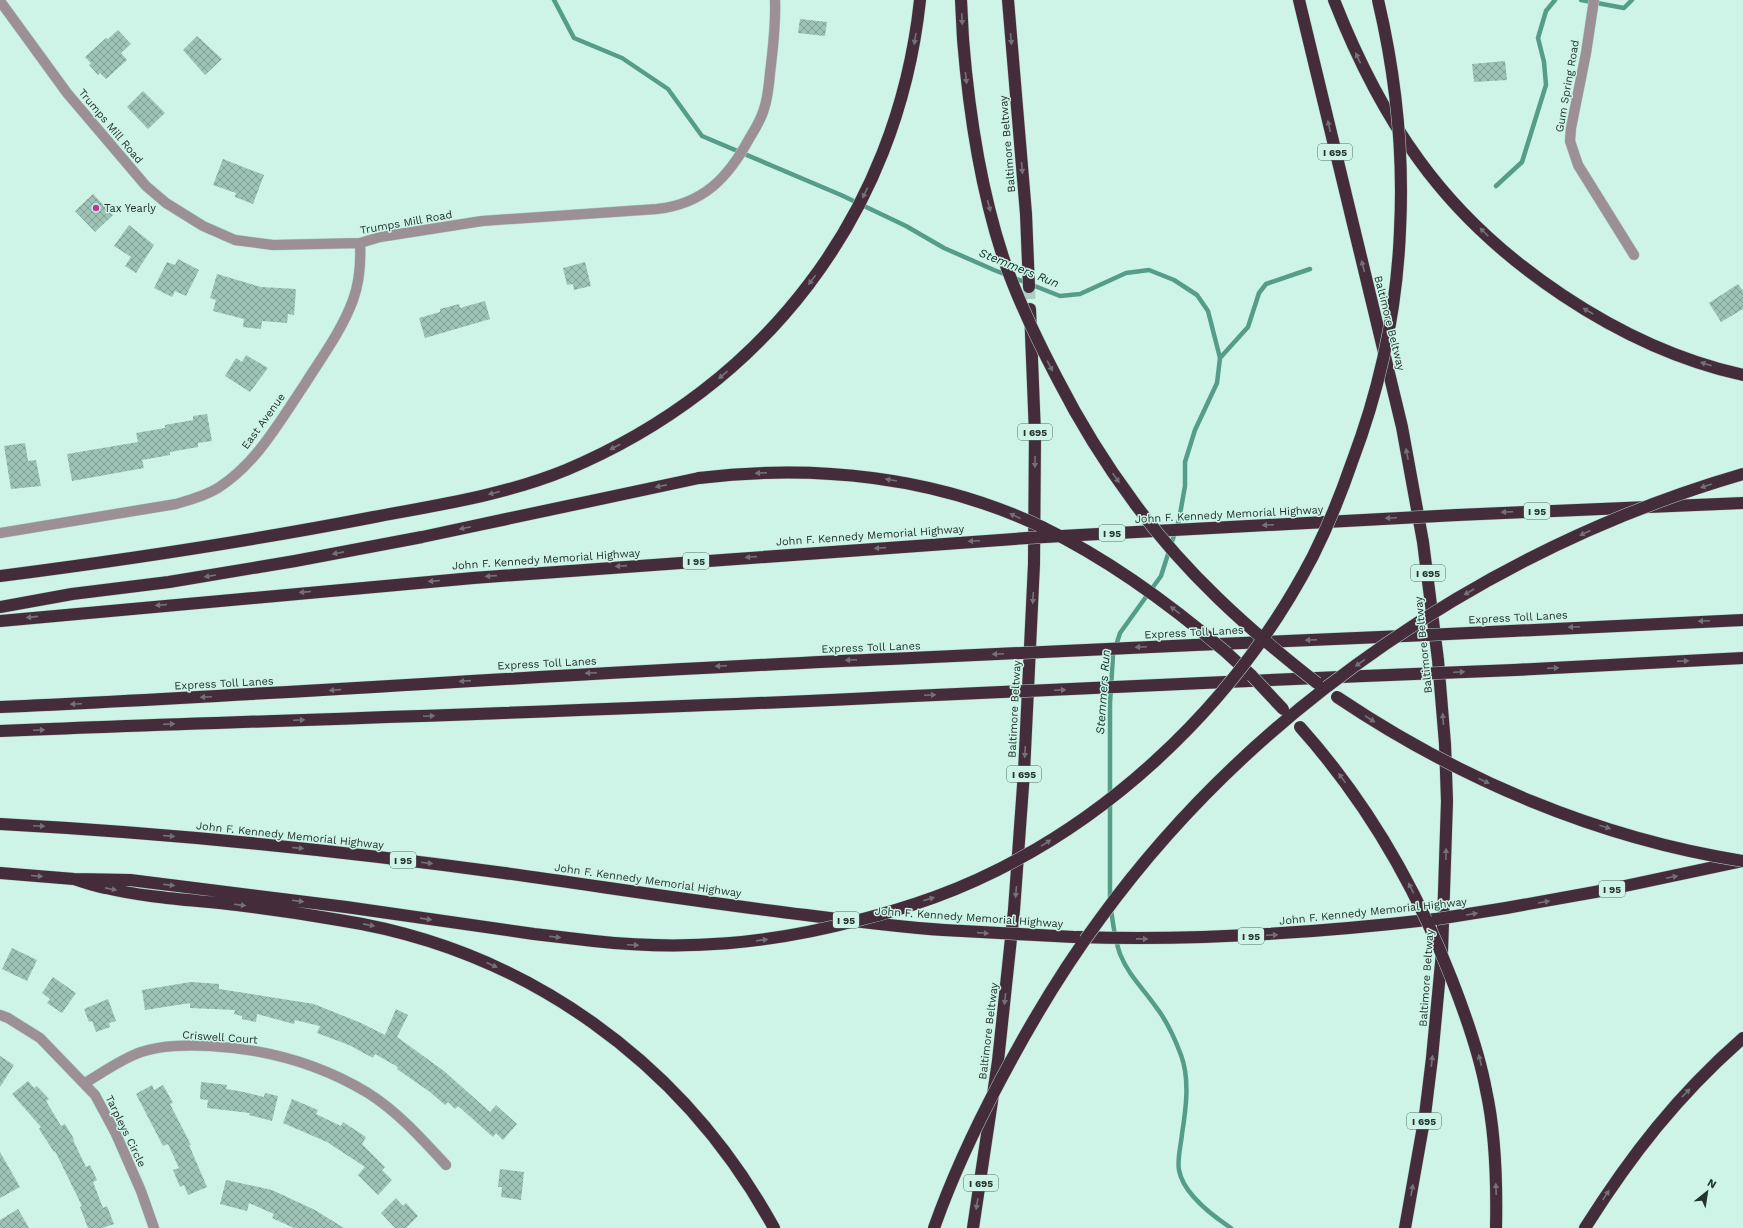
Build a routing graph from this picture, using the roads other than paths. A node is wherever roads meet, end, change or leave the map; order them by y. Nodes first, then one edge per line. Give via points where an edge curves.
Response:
1 (775, 0) edge
2 (920, 0) edge
3 (961, 0) edge
4 (1008, 0) edge
5 (1299, 0) edge
6 (1334, 0) edge
7 (1378, 0) edge
8 (0, 1) edge
9 (1593, 3) edge
10 (360, 243) junction
11 (1634, 255) dead end
12 (1029, 287) tunnel mouth
13 (1030, 309) tunnel mouth
14 (1743, 376) edge
15 (1743, 474) edge
16 (1743, 503) edge
17 (0, 533) edge
18 (0, 576) edge
19 (0, 607) edge
20 (0, 620) edge
21 (1743, 620) edge
22 (1743, 658) edge
23 (0, 707) edge
24 (0, 732) edge
25 (0, 824) edge
26 (1743, 860) edge
27 (0, 873) edge
28 (74, 879) junction
29 (0, 1015) edge
30 (1743, 1038) edge
31 (85, 1083) junction
32 (446, 1165) dead end
33 (154, 1228) edge
34 (774, 1228) edge
35 (934, 1228) edge
36 (973, 1228) edge
37 (1405, 1228) edge
38 (1496, 1228) edge
39 (1585, 1228) edge

1 - 10 street, Trumps Mill Road via 774,49 765,107 735,163 718,183 706,192 674,207 482,221 380,237
2 -> 18 highway via 908,70 893,126 882,157 859,206 835,249 772,328 743,357 710,386 642,432 563,471 486,495 169,553
3 -> 26 highway, bridge via 970,108 980,166 995,230 1016,293 1040,347 1093,442 1134,502 1195,575 1248,626 1316,683 1387,730 1455,767 1512,794 1582,820 1669,846
4 -> 12 highway, Baltimore Beltway
37 -> 5 highway, Baltimore Beltway / I 695 via 1424,1122 1442,952 1447,801 1439,673 1428,574 1402,427
14 -> 6 highway via 1690,359 1620,329 1529,271 1490,238 1454,202 1413,152 1376,93
28 -> 7 highway, bridge via 130,880 628,945 687,946 800,935 936,897 1013,862 1086,816 1154,762 1197,720 1232,680 1260,642 1284,607 1325,531 1364,428 1386,346 1398,258 1401,172 1394,86
8 - 10 street, Trumps Mill Road via 86,116 146,186 166,203 203,226 235,240 273,245
9 - 11 street, Gum Spring Road via 1570,141 1578,165
10 - 17 street, East Avenue via 359,281 344,321 323,357 259,451 229,480 200,497 176,504
13 -> 36 highway, Baltimore Beltway / I 695 via 1035,434 1034,564 1024,772 998,1061
15 -> 35 highway, bridge via 1616,519 1545,550 1491,579 1369,656 1304,704 1243,758 1191,810 1144,863 1100,918 1059,978 987,1106
16 -> 20 highway, John F. Kennedy Memorial Highway / I 95, bridge via 1458,515 919,545 402,583
38 -> 19 highway, bridge via 1497,1200 1492,1120 1469,1024 1431,928 1396,859 1359,802 1316,744 1252,676 1180,614 1147,589 1072,543 1007,512 917,485 851,475 794,472 724,475 295,561 169,582 57,596
21 -> 23 highway, Express Toll Lanes, bridge via 631,671
24 -> 22 highway, bridge via 189,723 595,711
25 -> 26 highway, John F. Kennedy Memorial Highway / I 95, bridge via 337,852 889,926 993,934 1127,939 1266,935 1391,924 1506,908 1606,890
27 -> 28 highway
28 -> 34 highway via 128,892 245,906 374,926 447,947 527,982 596,1024 671,1088 728,1155
29 - 31 street, Tarpleys Circle via 40,1038
39 -> 30 highway via 1662,1118 1703,1074
31 - 32 street, Criswell Court via 140,1052 168,1046 224,1047 257,1051 308,1064 368,1094 394,1113
31 - 33 street, Tarpleys Circle via 95,1094 116,1134

